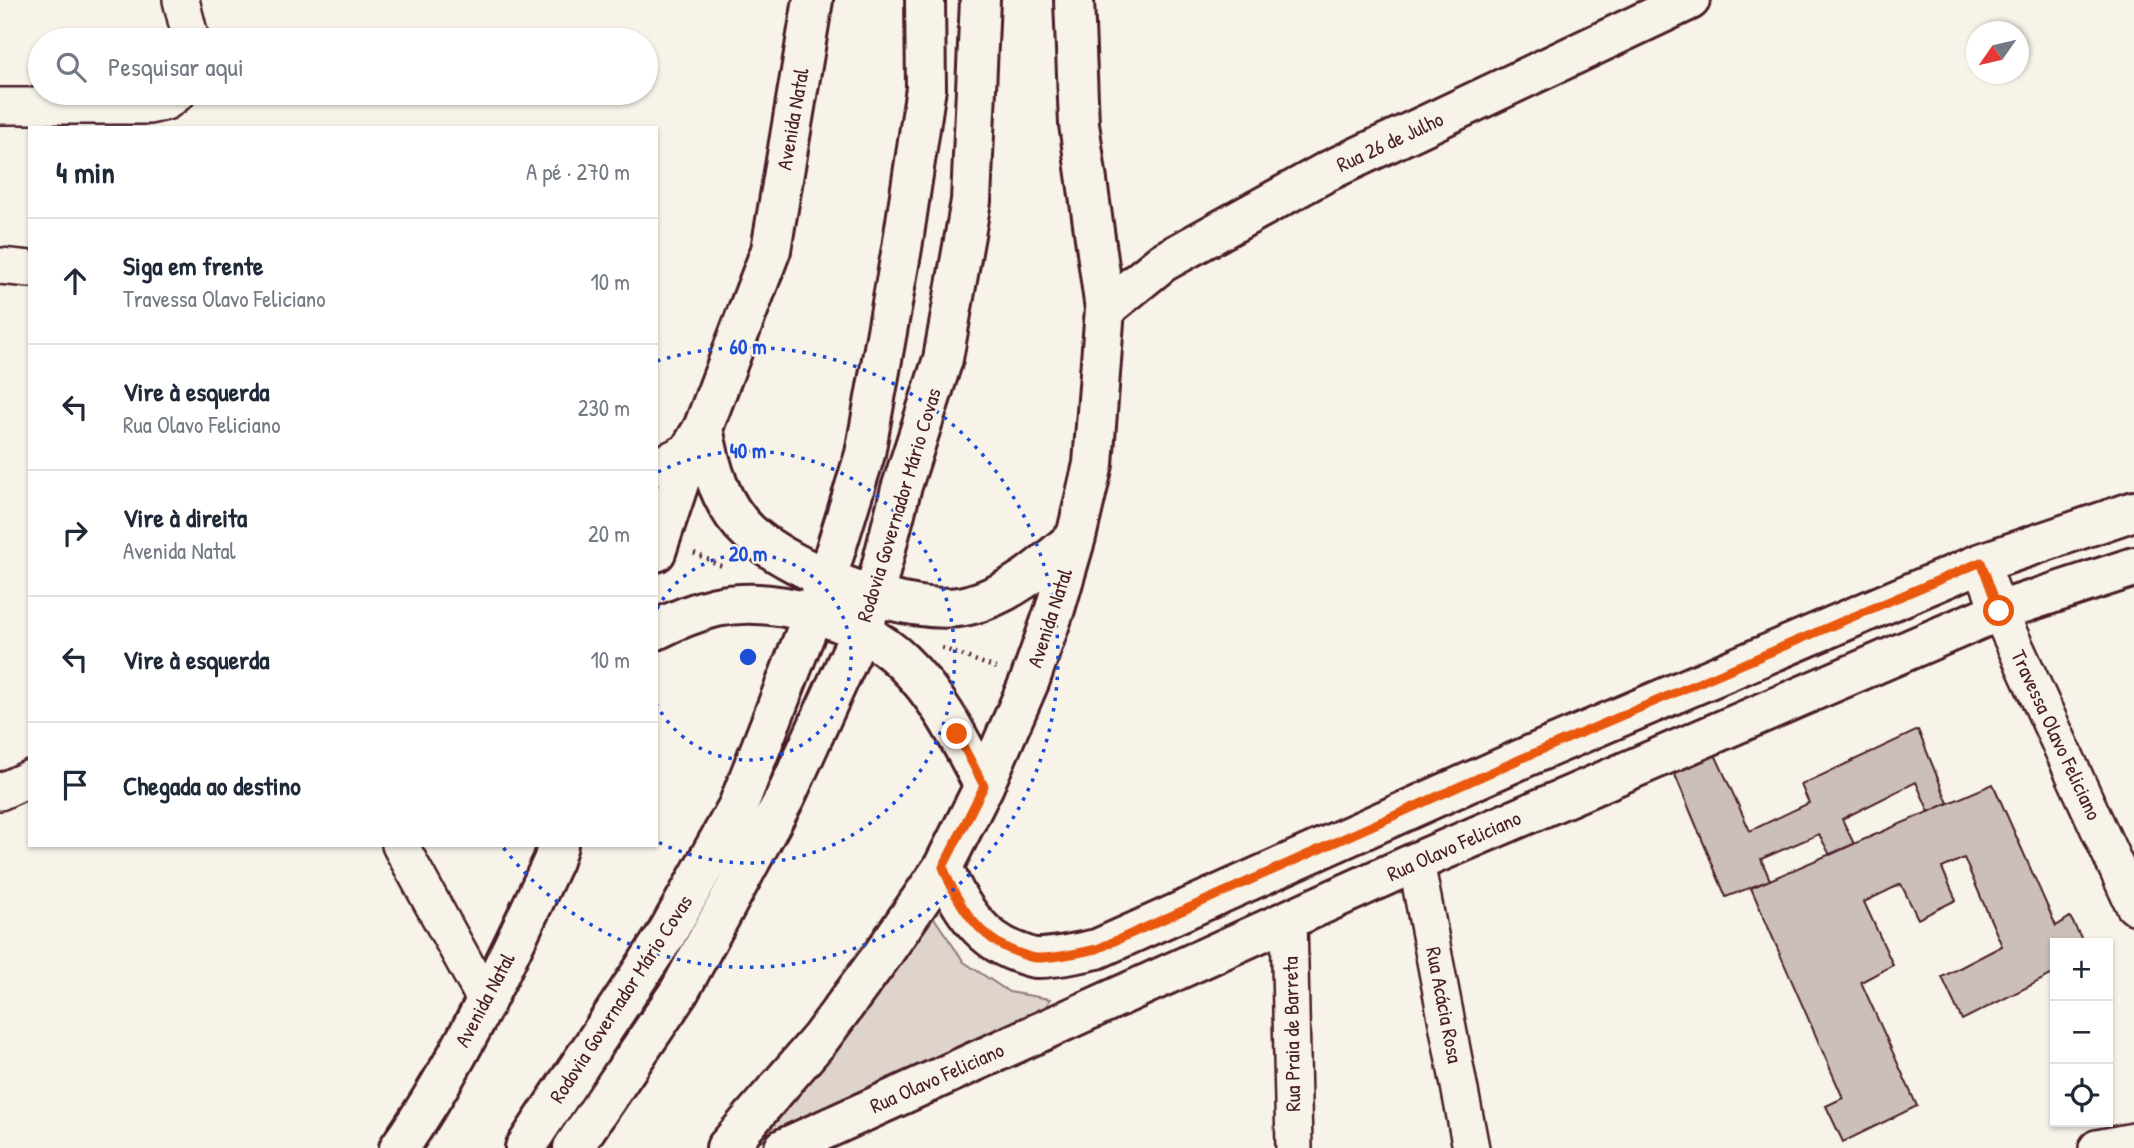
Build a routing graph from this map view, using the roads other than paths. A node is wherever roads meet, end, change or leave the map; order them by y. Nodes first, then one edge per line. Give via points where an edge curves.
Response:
1 (181, 0) edge
2 (813, 0) edge
3 (925, 0) edge
4 (980, 0) edge
5 (1074, 0) edge
6 (1690, 0) edge
7 (188, 28) edge
8 (153, 105) edge
9 (0, 106) edge
10 (0, 266) edge
11 (28, 270) edge
12 (1105, 309) junction
13 (696, 439) junction
14 (658, 466) edge
15 (2134, 511) edge
16 (1076, 537) junction
17 (658, 546) edge
18 (1981, 562) junction
19 (2134, 567) edge
20 (827, 578) junction
21 (874, 596) junction
22 (1999, 611) junction
23 (813, 613) junction
24 (658, 629) edge
25 (860, 632) junction
26 (28, 779) edge
27 (984, 786) junction
28 (0, 792) edge
29 (401, 847) edge
30 (557, 847) edge
31 (1416, 862) junction
32 (943, 867) junction
33 (2134, 906) edge
34 (1289, 919) junction
35 (487, 1003) junction
36 (2134, 1141) edge
37 (398, 1148) edge
38 (524, 1148) edge
39 (573, 1148) edge
40 (726, 1148) edge
41 (784, 1148) edge
42 (1294, 1148) edge
43 (1471, 1148) edge
44 (2097, 1148) edge

1 - 7 street
2 - 13 main road, Avenida Natal via 771,250
3 - 20 main road, Rodovia Governador Mário Covas via 926,88 902,248 865,454
4 - 21 main road, Rodovia Governador Mário Covas via 971,201 943,359 901,489
5 - 12 main road, Avenida Natal via 1079,124
6 - 12 main road, Rua 26 de Julho via 1326,172 1163,262
8 - 9 street
10 - 11 street
12 - 16 main road, Avenida Natal via 1093,464
13 - 14 street
13 - 17 main road, Avenida Natal
13 - 20 main road via 725,501 749,532 781,556
15 - 18 main road
16 - 21 main road via 1034,574 1000,595 966,606 925,608
16 - 27 main road, Avenida Natal via 1030,680
18 - 22 street, Travessa Olavo Feliciano
18 - 32 main road via 1525,757 1097,949 1034,958 1000,946 955,896
19 - 22 main road, Rua Olavo Feliciano
20 - 21 main road
20 - 23 main road, Rodovia Governador Mário Covas
21 - 25 main road, Rodovia Governador Mário Covas
22 - 31 main road, Rua Olavo Feliciano
22 - 33 street, Travessa Olavo Feliciano
23 - 24 main road via 760,605 719,606
23 - 25 main road
23 - 38 main road, Rodovia Governador Mário Covas via 738,806 666,935
25 - 27 main road via 902,660 932,695
25 - 39 main road, Rodovia Governador Mário Covas via 785,798 678,992
26 - 28 street
27 - 32 main road, Avenida Natal
29 - 35 street
30 - 35 main road, Avenida Natal
31 - 34 main road, Rua Olavo Feliciano
31 - 43 street, Rua Acácia Rosa
32 - 40 main road, Avenida Natal via 820,1039
34 - 41 main road, Rua Olavo Feliciano
34 - 42 street, Rua Praia de Barreta
35 - 37 main road, Avenida Natal
36 - 44 street

